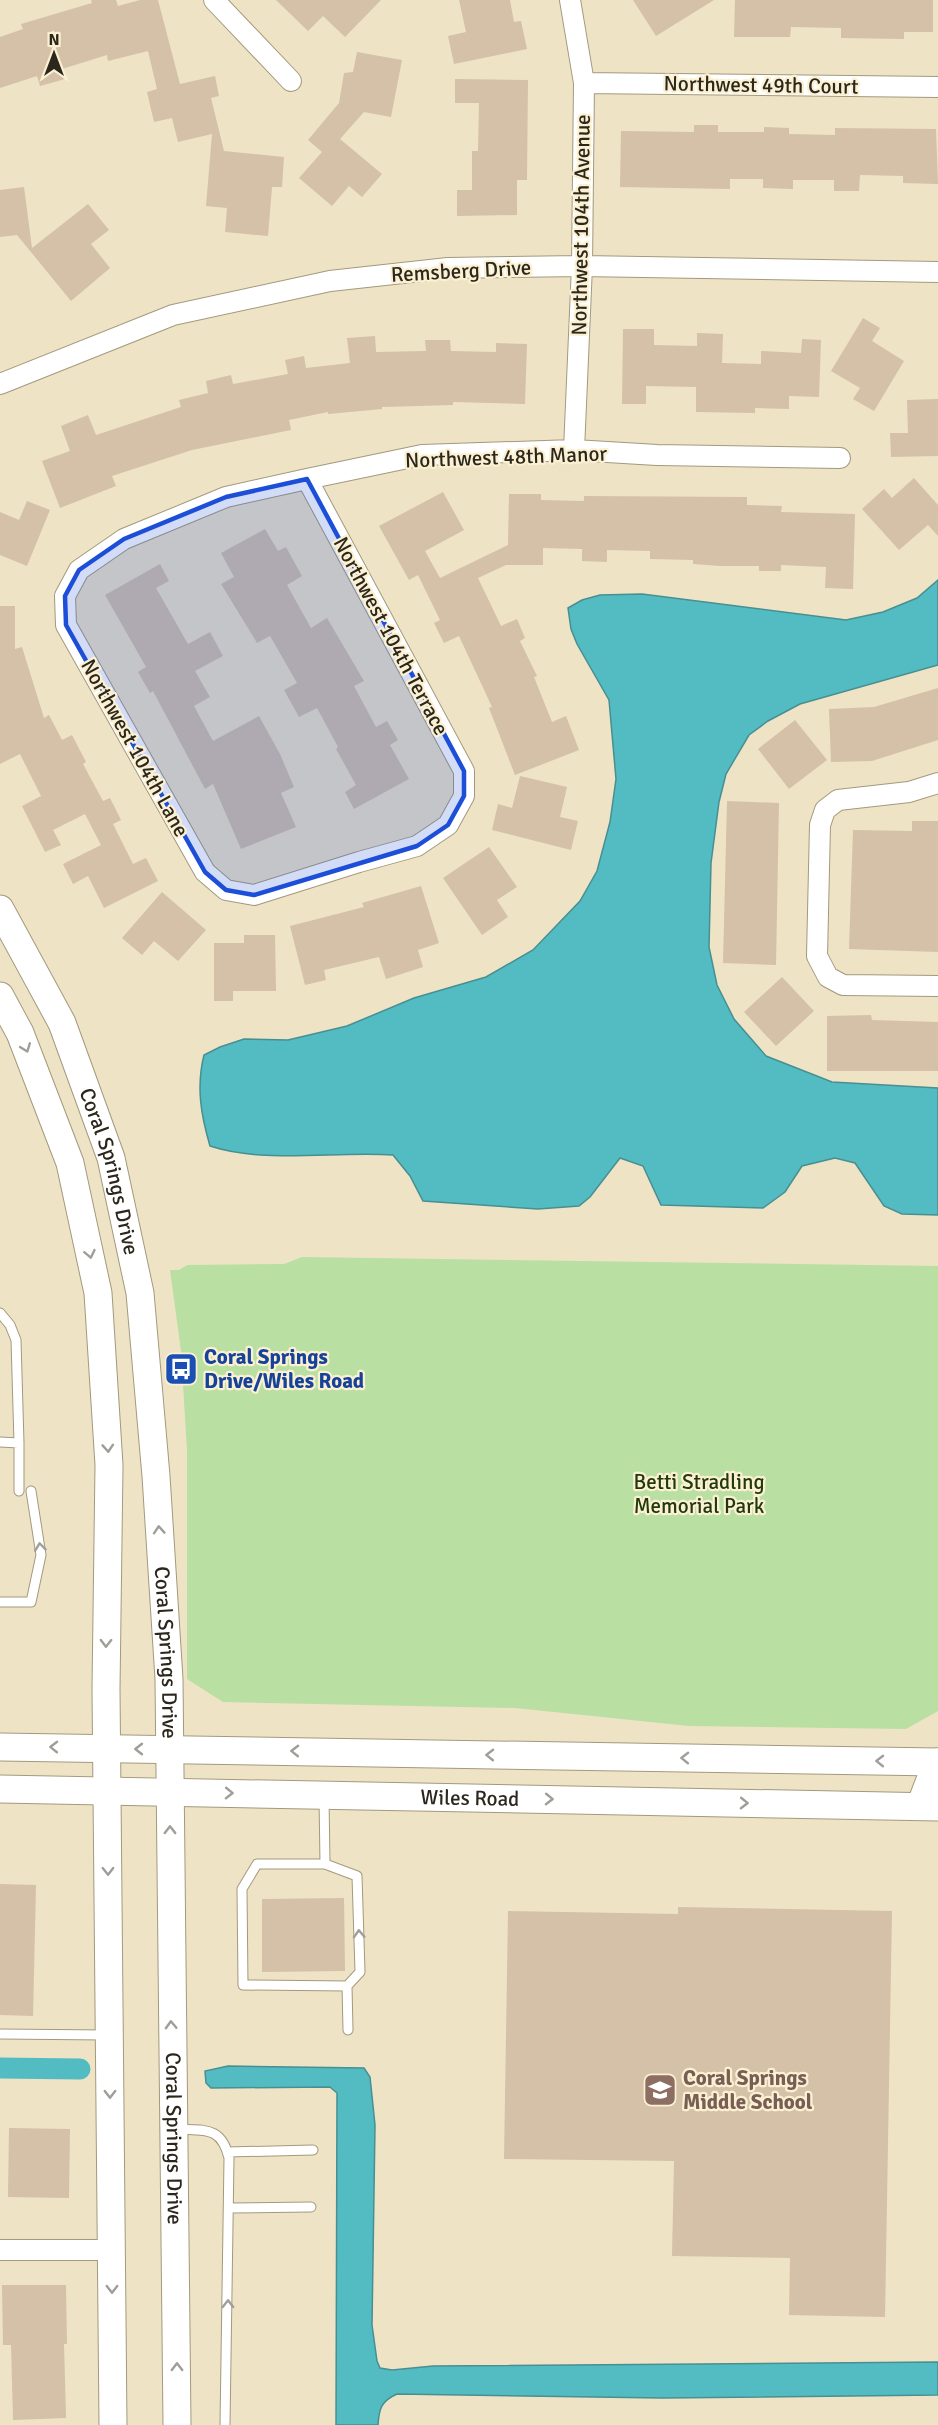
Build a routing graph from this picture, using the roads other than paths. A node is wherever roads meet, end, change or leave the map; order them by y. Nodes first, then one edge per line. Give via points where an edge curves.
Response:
1 (214, 0) edge
2 (570, 0) edge
3 (291, 81) dead end
4 (584, 83) junction
5 (938, 87) edge
6 (582, 266) junction
7 (938, 272) edge
8 (0, 384) edge
9 (574, 450) junction
10 (840, 458) dead end
11 (307, 479) junction
12 (65, 596) joint
13 (938, 783) edge
14 (225, 890) joint
15 (0, 909) edge
16 (938, 986) edge
17 (0, 996) edge
18 (123, 1211) junction
19 (82, 1219) junction
20 (0, 1313) edge
21 (0, 1442) edge
22 (20, 1443) junction
23 (19, 1491) dead end
24 (31, 1491) dead end
25 (0, 1602) edge
26 (0, 1747) edge
27 (108, 1749) junction
28 (170, 1749) junction
29 (938, 1762) edge
30 (0, 1789) edge
31 (108, 1791) junction
32 (170, 1792) junction
33 (324, 1794) junction
34 (929, 1807) edge
35 (325, 1864) junction
36 (347, 1986) junction
37 (348, 2030) dead end
38 (0, 2034) edge
39 (110, 2035) junction
40 (174, 2129) junction
41 (313, 2150) dead end
42 (228, 2152) junction
43 (311, 2207) dead end
44 (230, 2208) junction
45 (0, 2250) edge
46 (111, 2250) junction
47 (113, 2425) edge
48 (177, 2425) edge
49 (225, 2425) edge

1 - 3 street
2 - 4 street, Northwest 104th Avenue
4 - 5 street, Northwest 49th Court
4 - 6 street, Northwest 104th Avenue
6 - 7 street, Remsberg Drive
6 - 8 street, Remsberg Drive via 448,268 330,281 173,315
6 - 9 street, Northwest 104th Avenue
9 - 10 street, Northwest 48th Manor
9 - 11 street, Northwest 48th Manor via 422,455
11 - 12 street, Northwest 48th Manor via 225,497 124,539 79,570
11 - 14 street, Northwest 104th Terrace via 464,771 464,796 448,825 417,846 254,895
12 - 14 street, Northwest 104th Lane via 66,625 205,872
13 - 16 street via 909,792 838,800 825,810 820,825 817,956 828,977 843,985
15 - 18 main road, Coral Springs Drive via 62,1023 111,1158
17 -> 19 main road, Coral Springs Drive via 20,1033 70,1163
18 - 19 main road
28 -> 18 main road, Coral Springs Drive via 156,1476 141,1305
19 -> 27 main road, Coral Springs Drive via 98,1293 109,1465
20 - 22 lane via 16,1340
21 - 22 lane
22 - 23 lane
25 -> 24 lane via 31,1602 41,1556
27 -> 26 main road, Wiles Road
28 -> 27 main road, Wiles Road
27 - 31 main road, Coral Springs Drive
29 -> 28 main road, Wiles Road
28 - 32 main road, Coral Springs Drive
29 - 34 main road
30 - 31 main road, Wiles Road
31 - 32 main road, Wiles Road
31 -> 39 main road, Coral Springs Drive
32 -> 33 main road, Wiles Road
40 -> 32 main road, Coral Springs Drive
33 -> 34 main road, Wiles Road
33 - 35 lane
36 -> 35 lane via 360,1972 357,1876
35 - 36 lane via 257,1864 242,1889 243,1985
36 - 37 lane
38 - 39 lane
39 -> 46 main road, Coral Springs Drive
40 - 42 lane via 214,2132
48 -> 40 main road, Coral Springs Drive
41 - 42 lane
42 - 44 lane
43 - 44 lane
49 -> 44 lane
45 - 46 street
46 -> 47 main road, Coral Springs Drive

